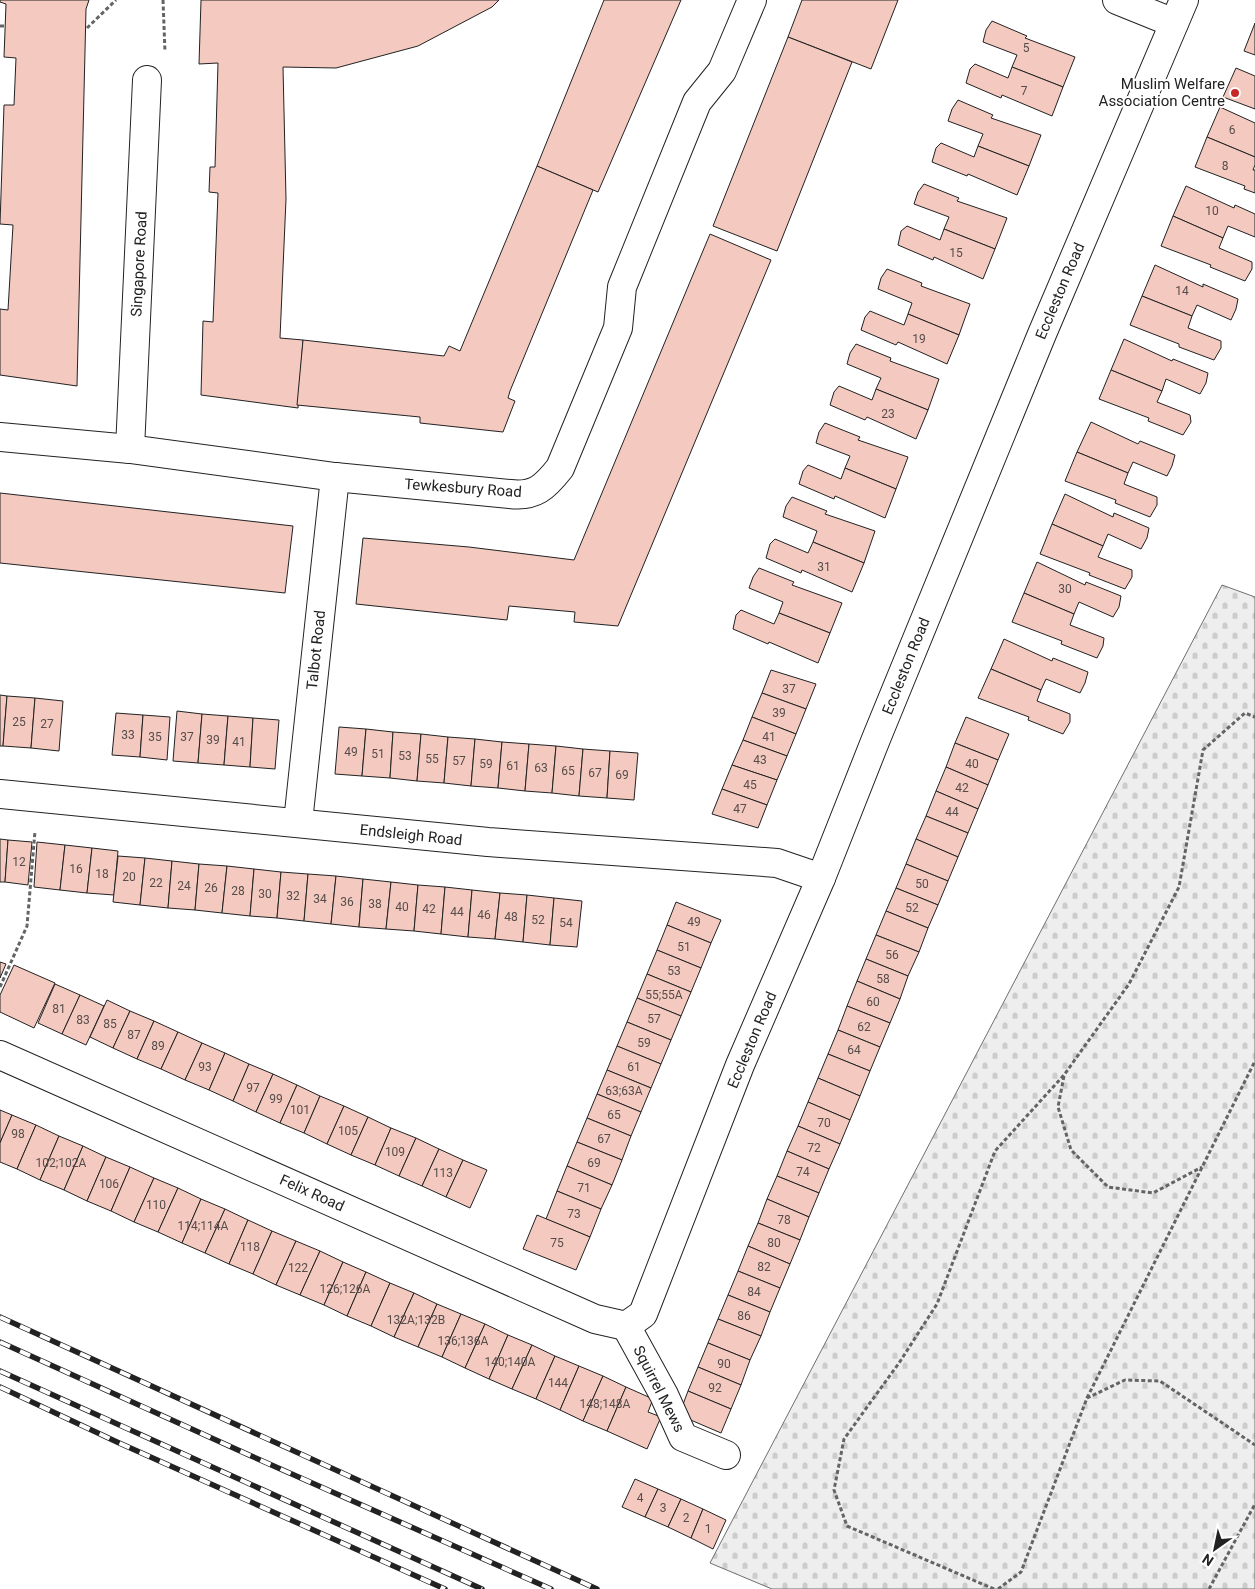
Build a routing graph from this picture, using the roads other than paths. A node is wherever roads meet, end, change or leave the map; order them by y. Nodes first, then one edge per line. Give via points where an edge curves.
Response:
1 (752, 0) edge
2 (1117, 0) edge
3 (1179, 12) edge
4 (147, 80) road end
5 (0, 438) edge
6 (130, 449) junction
7 (335, 477) junction
8 (0, 794) edge
9 (298, 822) junction
10 (821, 878) junction
11 (0, 1055) edge
12 (626, 1326) junction
13 (726, 1455) dead end

1 - 7 street, Tewkesbury Road via 722,71 697,102 622,287 618,328 560,468 546,485 524,496
2 - 3 street
3 - 10 street, Eccleston Road via 1042,334
4 - 6 street, Singapore Road
5 - 6 street, Tewkesbury Road
6 - 7 street, Tewkesbury Road
7 - 9 street, Talbot Road
8 - 9 street, Endsleigh Road
9 - 10 street, Endsleigh Road via 488,842 777,863
10 - 12 street, Eccleston Road via 740,1065 643,1314
11 - 12 street, Felix Road via 595,1319
12 - 13 street, Squirrel Mews via 683,1437

